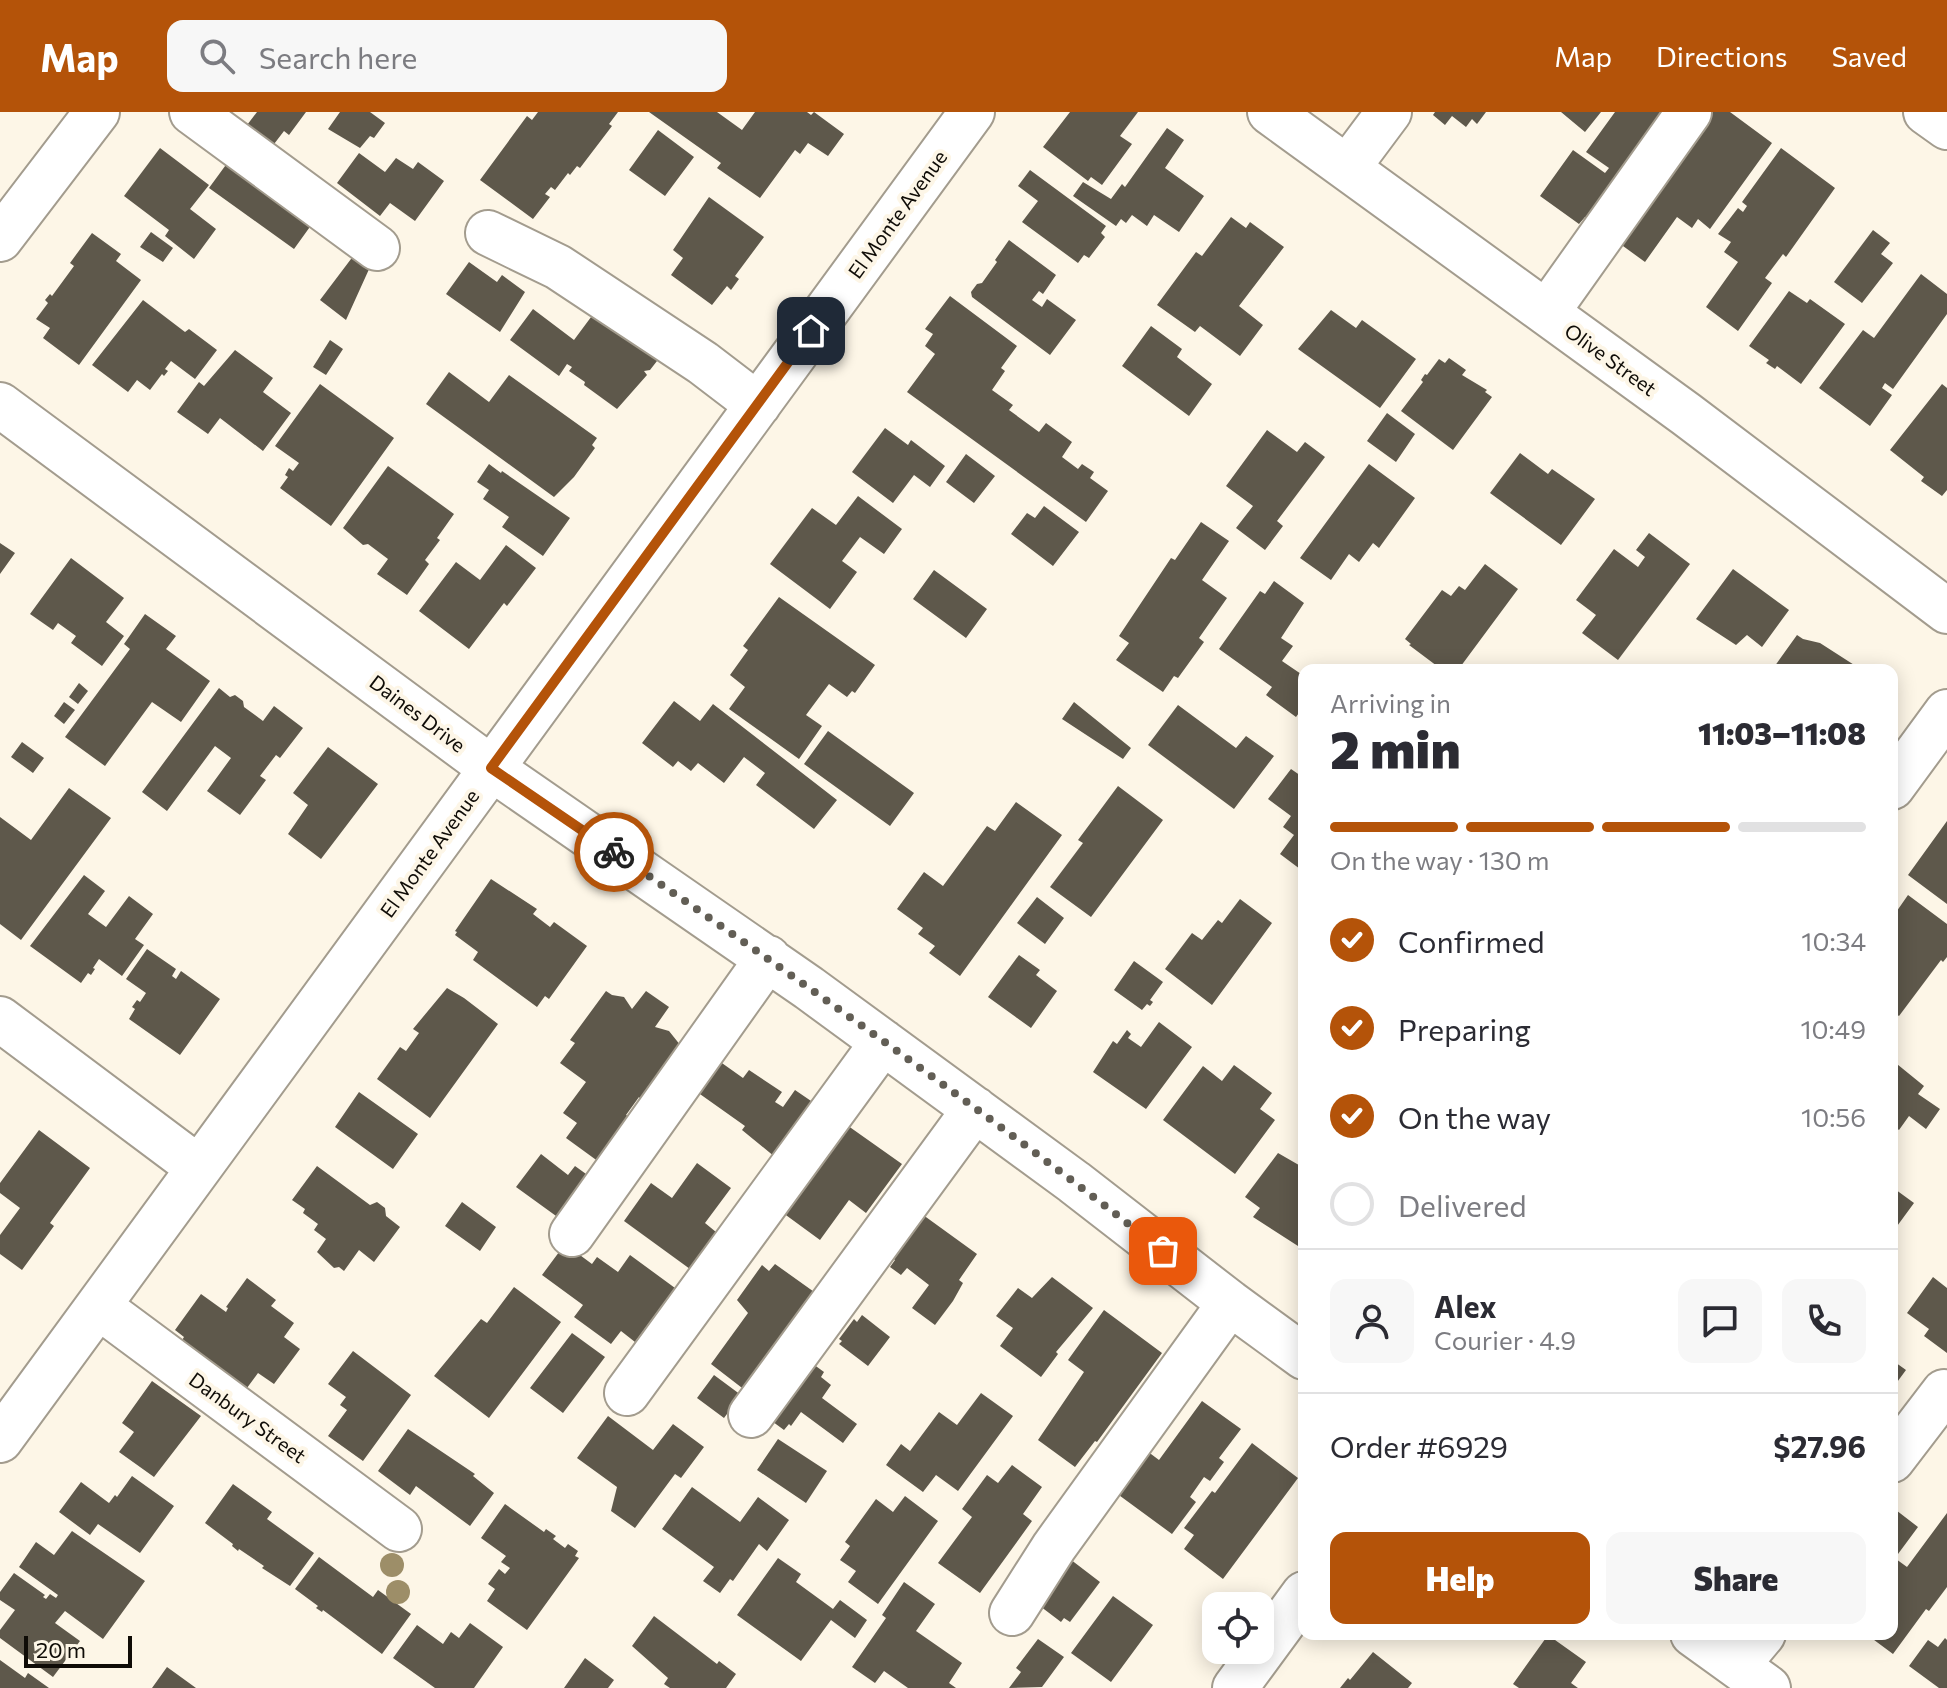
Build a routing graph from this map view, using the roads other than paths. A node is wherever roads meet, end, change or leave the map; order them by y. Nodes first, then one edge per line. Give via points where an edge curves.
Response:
1 (97, 112) edge
2 (192, 112) edge
3 (972, 112) edge
4 (1270, 112) edge
5 (1389, 112) edge
6 (1689, 112) edge
7 (1926, 112) edge
8 (1947, 127) edge
9 (1348, 167) junction
10 (488, 233) dead end
11 (0, 239) edge
12 (377, 248) dead end
13 (1547, 312) junction
14 (0, 405) edge
15 (758, 405) junction
16 (1947, 611) edge
17 (1947, 712) edge
18 (491, 768) junction
19 (1898, 779) edge
20 (768, 958) junction
21 (0, 1019) edge
22 (883, 1042) junction
23 (975, 1109) junction
24 (199, 1168) junction
25 (572, 1234) dead end
26 (1230, 1303) junction
27 (98, 1306) junction
28 (1298, 1353) edge
29 (1944, 1392) dead end
30 (627, 1393) dead end
31 (751, 1415) dead end
32 (0, 1440) edge
33 (1898, 1452) edge
34 (399, 1529) dead end
35 (1298, 1603) edge
36 (1012, 1613) dead end
37 (1706, 1640) edge
38 (1756, 1662) edge
39 (1244, 1685) edge

1 - 11 street
2 - 12 street
3 - 15 street, El Monte Avenue
4 - 9 street, Olive Street
5 - 9 street
6 - 13 street
7 - 8 street
9 - 13 street, Olive Street
10 - 15 street via 558,267
13 - 16 street, Olive Street
14 - 18 street, Daines Drive
15 - 18 street, El Monte Avenue
17 - 19 street
18 - 20 street, Daines Drive
18 - 24 street, El Monte Avenue
20 - 22 street, Daines Drive
20 - 25 street
21 - 24 street
22 - 23 street, Daines Drive
22 - 30 street
23 - 26 street, Daines Drive
23 - 31 street
24 - 27 street, El Monte Avenue
26 - 28 street, Daines Drive
26 - 36 street
27 - 32 street, El Monte Avenue
27 - 34 street, Danbury Street
29 - 33 street
35 - 39 street
37 - 38 street

